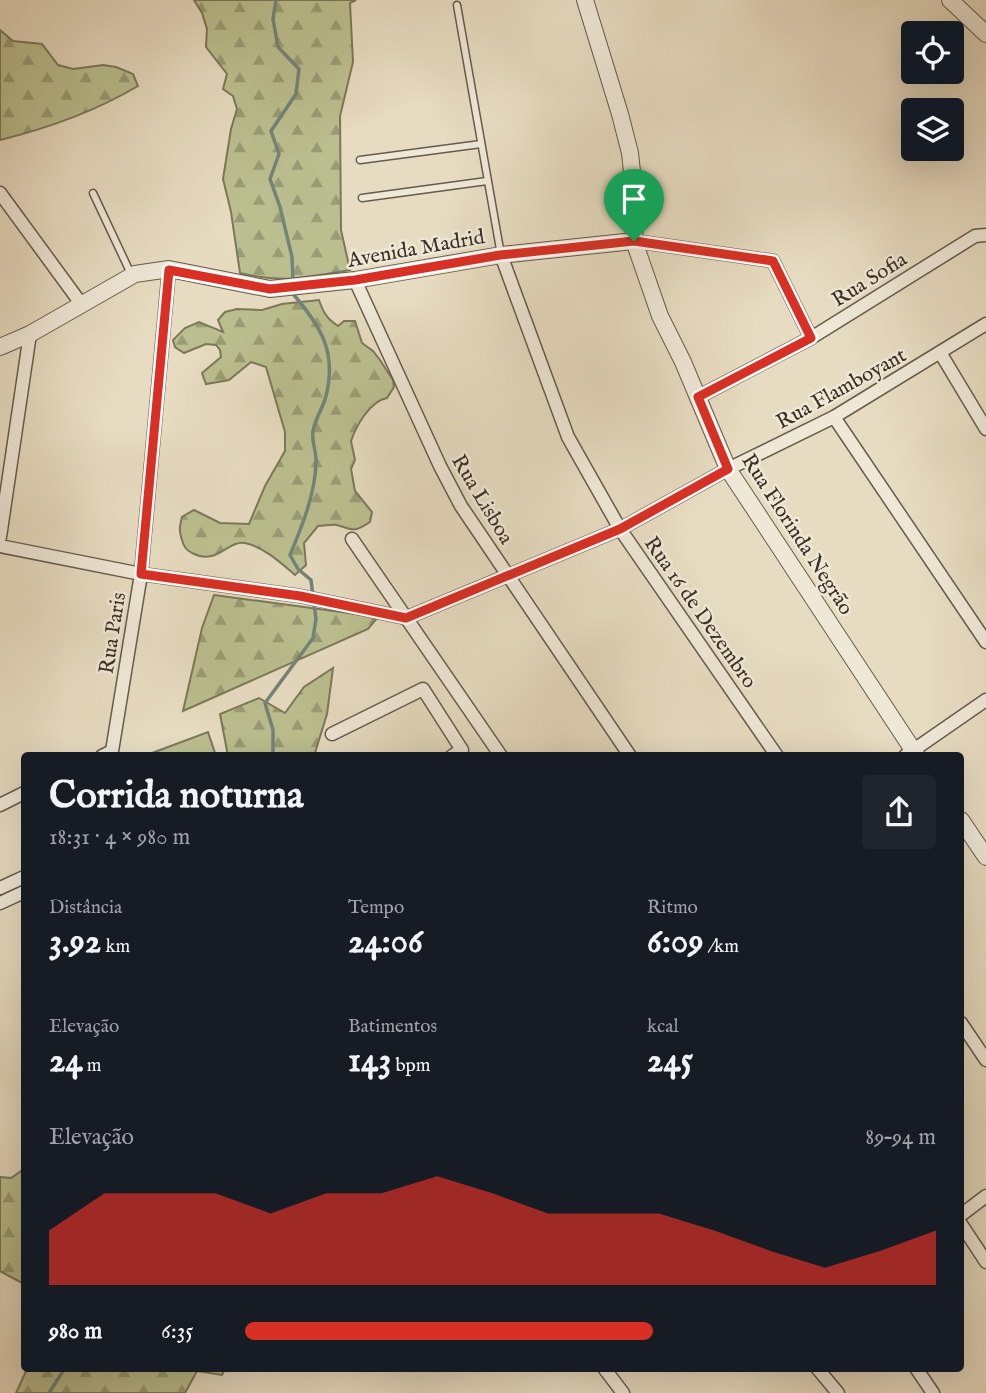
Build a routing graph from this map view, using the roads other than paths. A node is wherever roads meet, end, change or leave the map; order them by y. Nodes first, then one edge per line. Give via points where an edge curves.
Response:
1 (585, 0) edge
2 (950, 0) edge
3 (961, 0) edge
4 (457, 5) dead end
5 (982, 30) edge
6 (481, 144) junction
7 (360, 160) dead end
8 (487, 181) junction
9 (0, 193) edge
10 (93, 193) dead end
11 (362, 198) dead end
12 (986, 235) edge
13 (634, 241) junction
14 (500, 255) junction
15 (169, 270) junction
16 (132, 276) junction
17 (355, 280) junction
18 (82, 305) junction
19 (986, 324) edge
20 (30, 334) junction
21 (811, 338) junction
22 (0, 347) edge
23 (941, 354) junction
24 (698, 397) junction
25 (834, 417) junction
26 (986, 429) edge
27 (728, 469) junction
28 (620, 529) junction
29 (0, 537) edge
30 (352, 539) dead end
31 (0, 547) edge
32 (141, 574) junction
33 (507, 574) junction
34 (406, 618) junction
35 (986, 642) edge
36 (986, 701) edge
37 (332, 734) dead end
38 (107, 752) edge
39 (459, 752) edge
40 (498, 752) edge
41 (628, 752) edge
42 (774, 752) edge
43 (911, 752) edge
44 (915, 752) edge
45 (21, 794) edge
46 (0, 805) edge
47 (964, 824) edge
48 (986, 857) edge
49 (21, 878) edge
50 (0, 888) edge
51 (21, 893) edge
52 (0, 903) edge
53 (964, 1027) edge
54 (986, 1060) edge
55 (986, 1196) edge
56 (964, 1213) edge
57 (964, 1229) edge
58 (986, 1262) edge
59 (607, 1372) edge
60 (820, 1372) edge
61 (919, 1372) edge
62 (623, 1393) edge
63 (838, 1393) edge
64 (933, 1393) edge

1 - 13 street, Rua Florinda Negrão via 630,153
2 - 5 street
3 - 5 street
4 - 6 lane
6 - 7 lane
6 - 8 lane
8 - 11 lane
8 - 14 lane
9 - 18 street
10 - 16 lane
12 - 21 street, Rua Sofia via 975,236
13 - 14 street, Avenida Madrid
13 - 21 street, Avenida Madrid via 773,261
13 - 24 street, Rua Florinda Negrão via 660,316
14 - 17 street, Avenida Madrid
14 - 28 street, Rua 16 de Dezembro via 568,437
15 - 16 street, Avenida Madrid
15 - 17 street, Avenida Madrid via 283,288
15 - 32 street, Rua Paris
16 - 18 street, Avenida Madrid
17 - 33 street, Rua Lisboa via 439,466
18 - 20 street, Avenida Madrid
19 - 23 street, Rua Flamboyant
20 - 22 street, Avenida Madrid
20 - 29 street
21 - 24 street, Rua Sofia
23 - 25 street, Rua Flamboyant
23 - 26 street
24 - 27 street, Rua Florinda Negrão
25 - 27 street, Rua Flamboyant
25 - 35 street
27 - 28 street, Rua Flamboyant
27 - 43 street, Rua Florinda Negrão
28 - 33 street, Rua Flamboyant
28 - 42 street, Rua 16 de Dezembro
30 - 34 street
31 - 32 street
32 - 34 street via 300,596
32 - 38 street, Rua Paris
33 - 34 street, Rua Flamboyant
33 - 41 street, Rua Lisboa
34 - 40 street
36 - 44 street
37 - 39 street via 423,689 462,750
45 - 46 street
47 - 48 street
49 - 50 street
51 - 52 street
53 - 54 street
55 - 56 street
57 - 58 street
59 - 62 street
60 - 63 street
61 - 64 street

